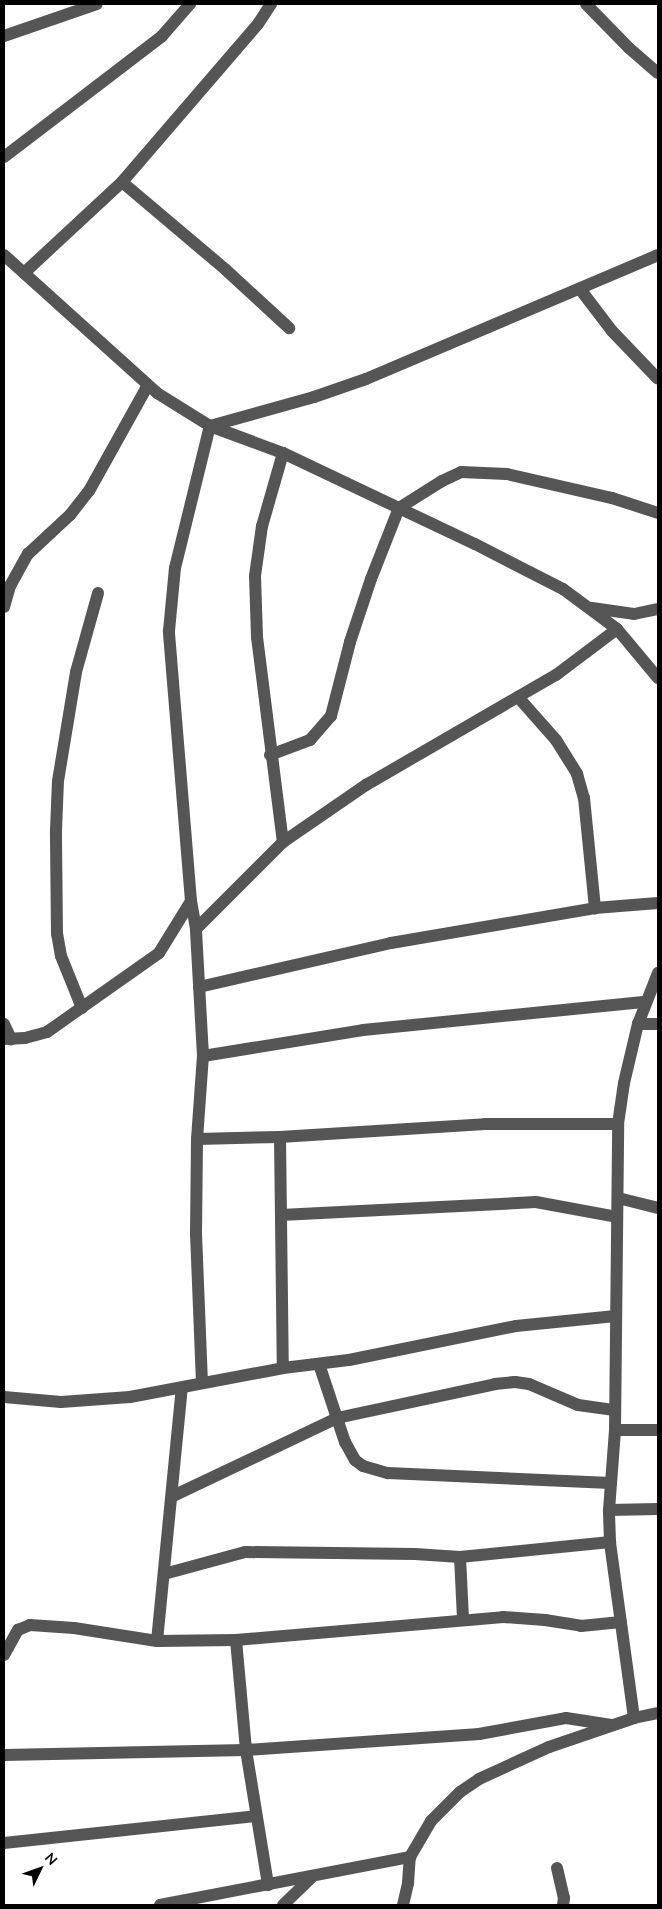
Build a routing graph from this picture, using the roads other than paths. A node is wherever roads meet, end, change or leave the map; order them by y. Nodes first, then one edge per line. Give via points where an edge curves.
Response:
1 (97, 4) edge
2 (190, 4) edge
3 (272, 4) edge
4 (586, 4) edge
5 (4, 36) edge
6 (658, 73) edge
7 (4, 157) edge
8 (122, 182) junction
9 (4, 255) edge
10 (658, 255) edge
11 (24, 273) junction
12 (580, 289) junction
13 (289, 328) dead end
14 (658, 379) edge
15 (148, 384) junction
16 (210, 426) junction
17 (282, 453) junction
18 (399, 508) junction
19 (658, 514) edge
20 (98, 593) dead end
21 (4, 607) edge
22 (591, 608) junction
23 (658, 609) edge
24 (618, 629) junction
25 (658, 678) edge
26 (518, 697) junction
27 (270, 755) junction
28 (283, 842) junction
29 (191, 902) junction
30 (658, 903) edge
31 (595, 908) junction
32 (196, 929) junction
33 (658, 973) edge
34 (199, 987) junction
35 (646, 1002) junction
36 (82, 1008) junction
37 (4, 1024) edge
38 (638, 1024) junction
39 (658, 1024) edge
40 (7, 1039) edge
41 (204, 1056) junction
42 (618, 1124) junction
43 (197, 1138) junction
44 (280, 1138) junction
45 (618, 1198) junction
46 (658, 1208) edge
47 (281, 1215) junction
48 (617, 1217) junction
49 (616, 1316) junction
50 (318, 1364) junction
51 (283, 1368) junction
52 (202, 1383) junction
53 (182, 1388) junction
54 (4, 1397) edge
55 (615, 1410) junction
56 (337, 1418) junction
57 (615, 1430) junction
58 (658, 1430) edge
59 (611, 1482) junction
60 (173, 1496) junction
61 (658, 1508) edge
62 (609, 1510) junction
63 (610, 1542) junction
64 (460, 1557) junction
65 (164, 1574) junction
66 (463, 1619) junction
67 (621, 1622) junction
68 (236, 1640) junction
69 (157, 1641) junction
70 (4, 1654) edge
71 (658, 1713) edge
72 (634, 1718) junction
73 (611, 1725) junction
74 (246, 1750) junction
75 (4, 1755) edge
76 (256, 1816) junction
77 (4, 1843) edge
78 (410, 1857) junction
79 (557, 1868) dead end
80 (312, 1877) junction
81 (268, 1886) junction
82 (160, 1905) edge
83 (283, 1905) edge
84 (403, 1905) edge
85 (563, 1905) edge

1 - 5 street
2 - 7 street via 162,36
3 - 8 street
4 - 6 street
8 - 11 street
8 - 13 street
9 - 11 street
10 - 12 street
11 - 15 street
12 - 14 street via 612,331
12 - 16 street via 366,379
15 - 16 street
15 - 21 street via 89,491 28,554 10,586
16 - 17 street
16 - 29 street via 175,568 169,631
17 - 18 street
17 - 27 street via 262,526 256,576 257,637
18 - 19 street via 461,472 478,472 507,474 612,498
18 - 22 street via 563,590
18 - 27 street via 370,579 331,716 310,740
20 - 36 street via 76,672 58,781 56,830 57,934 61,956
22 - 23 street via 634,614
22 - 24 street
24 - 25 street
24 - 26 street via 556,676
26 - 28 street via 366,784
26 - 31 street via 556,740 577,774 586,814
27 - 28 street
28 - 32 street
29 - 32 street
29 - 36 street via 158,953
30 - 31 street
31 - 34 street via 391,943
32 - 34 street
33 - 35 street
34 - 41 street
35 - 38 street
35 - 41 street via 363,1030
36 - 40 street via 47,1032
37 - 40 street
38 - 39 street
38 - 42 street
41 - 43 street
42 - 44 street via 485,1124
42 - 45 street
43 - 44 street
43 - 52 street via 196,1235
44 - 47 street
45 - 46 street
45 - 48 street
47 - 48 street via 536,1202
47 - 51 street
48 - 49 street
49 - 50 street via 516,1326
49 - 55 street
50 - 51 street
50 - 56 street
51 - 52 street
52 - 53 street
53 - 54 street via 130,1397 61,1402
53 - 60 street
55 - 56 street via 578,1405 529,1384 515,1382
55 - 57 street
56 - 59 street via 355,1460 376,1471
56 - 60 street
57 - 58 street
57 - 59 street
59 - 62 street
60 - 65 street
61 - 62 street
62 - 63 street
63 - 64 street
63 - 67 street
64 - 65 street via 245,1552
64 - 66 street
65 - 69 street
66 - 67 street via 513,1617 581,1626
66 - 68 street
67 - 72 street
68 - 69 street
68 - 74 street
69 - 70 street via 74,1628 30,1625 18,1630
71 - 72 street
72 - 73 street
73 - 74 street via 566,1718 479,1734
73 - 78 street via 548,1747 479,1779 460,1792 431,1821
74 - 75 street
74 - 76 street
76 - 77 street
76 - 81 street
78 - 80 street
78 - 84 street
79 - 85 street
80 - 81 street
80 - 83 street
81 - 82 street

